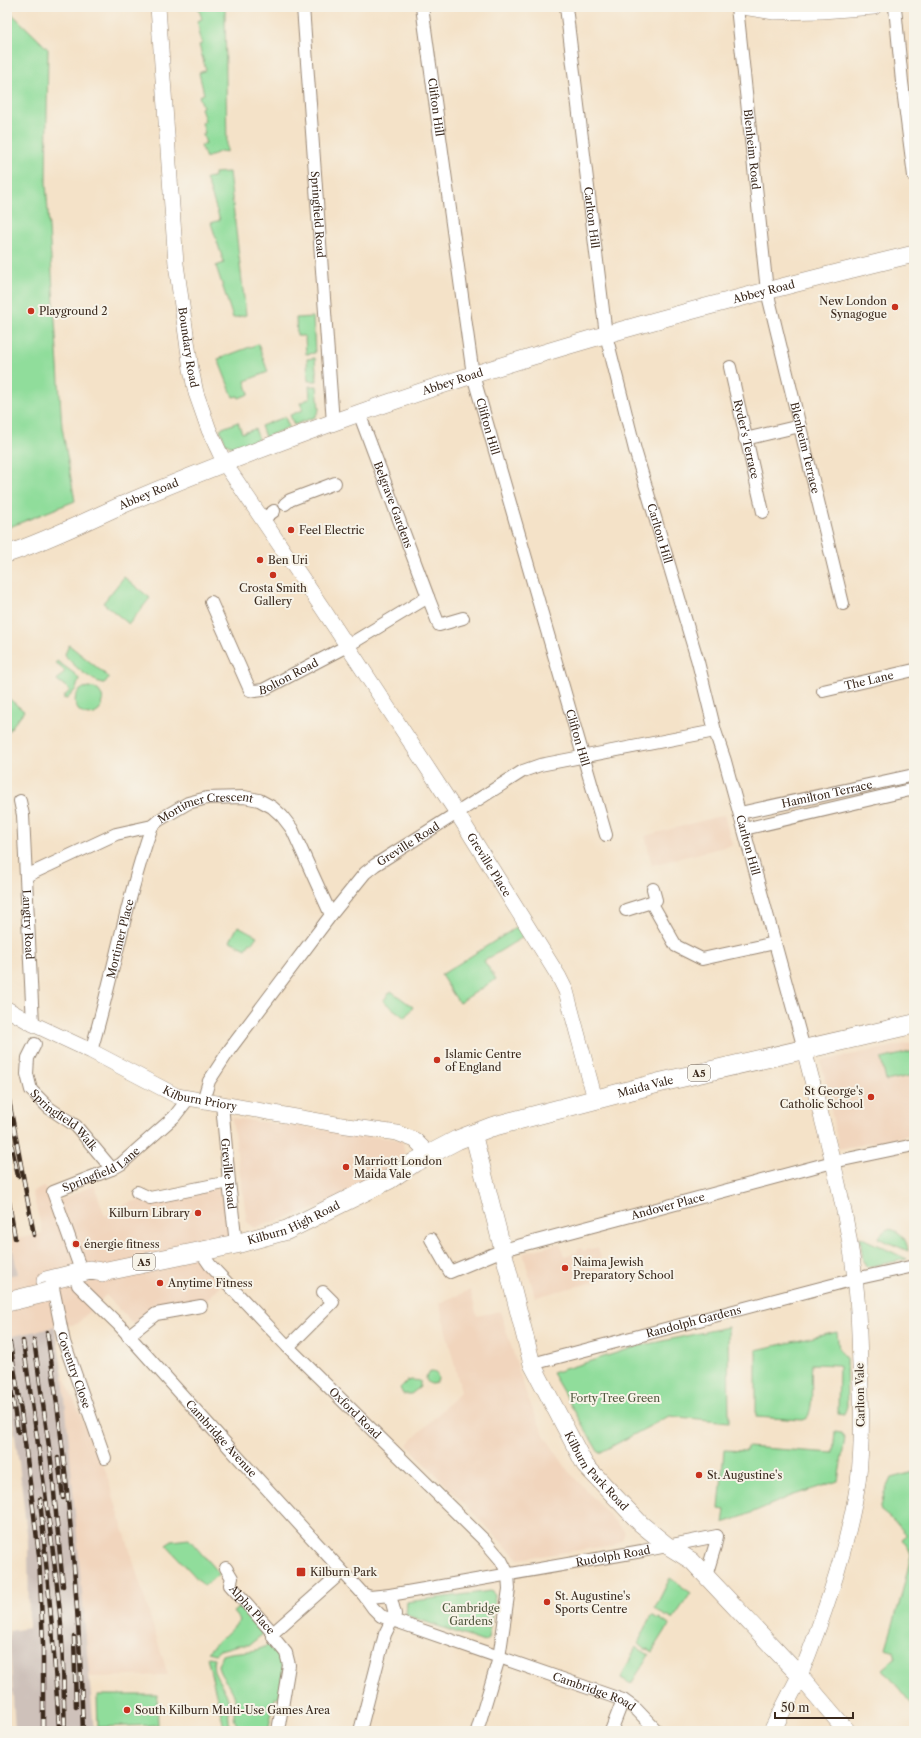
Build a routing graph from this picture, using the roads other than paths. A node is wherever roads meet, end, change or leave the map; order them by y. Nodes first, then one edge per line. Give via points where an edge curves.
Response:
1 (158, 7) edge
2 (303, 7) edge
3 (422, 7) edge
4 (566, 7) edge
5 (736, 7) edge
6 (743, 7) edge
7 (874, 7) edge
8 (895, 7) edge
9 (914, 176) edge
10 (914, 254) edge
11 (767, 291) junction
12 (606, 335) junction
13 (730, 366) dead end
14 (473, 375) junction
15 (359, 413) junction
16 (333, 423) junction
17 (800, 426) junction
18 (745, 440) junction
19 (225, 464) junction
20 (335, 483) dead end
21 (285, 504) dead end
22 (763, 512) dead end
23 (7, 554) edge
24 (428, 597) junction
25 (211, 602) dead end
26 (843, 604) dead end
27 (463, 618) dead end
28 (347, 646) junction
29 (914, 670) edge
30 (823, 691) dead end
31 (715, 731) junction
32 (583, 756) junction
33 (914, 774) edge
34 (914, 789) edge
35 (20, 801) dead end
36 (456, 812) junction
37 (740, 813) junction
38 (152, 826) junction
39 (744, 829) junction
40 (606, 835) dead end
41 (26, 876) junction
42 (653, 889) dead end
43 (651, 902) junction
44 (626, 910) dead end
45 (331, 915) junction
46 (775, 942) junction
47 (7, 1009) edge
48 (33, 1024) junction
49 (914, 1024) edge
50 (35, 1044) dead end
51 (804, 1049) junction
52 (91, 1051) junction
53 (188, 1099) junction
54 (595, 1099) junction
55 (203, 1101) junction
56 (222, 1104) junction
57 (473, 1133) junction
58 (914, 1145) edge
59 (422, 1158) junction
60 (833, 1162) junction
61 (112, 1169) junction
62 (229, 1182) junction
63 (137, 1192) dead end
64 (432, 1239) dead end
65 (236, 1244) junction
66 (503, 1250) junction
67 (201, 1252) junction
68 (914, 1266) edge
69 (855, 1279) junction
70 (65, 1281) junction
71 (7, 1290) edge
72 (323, 1292) dead end
73 (7, 1302) edge
74 (201, 1306) dead end
75 (128, 1336) junction
76 (288, 1347) junction
77 (532, 1364) junction
78 (105, 1458) dead end
79 (668, 1546) junction
80 (226, 1568) dead end
81 (342, 1572) junction
82 (508, 1574) junction
83 (706, 1576) junction
84 (363, 1594) junction
85 (390, 1596) junction
86 (392, 1620) junction
87 (273, 1633) junction
88 (499, 1658) junction
89 (800, 1676) junction
90 (623, 1700) junction
91 (278, 1731) edge
92 (360, 1731) edge
93 (477, 1731) edge
94 (611, 1731) edge
95 (657, 1731) edge
96 (772, 1731) edge
97 (847, 1731) edge

1 - 19 street, Boundary Road via 169,184 184,331 200,405
2 - 16 street, Springfield Road
3 - 14 street, Clifton Hill
4 - 12 street, Carlton Hill
5 - 11 street, Blenheim Road
6 - 7 street via 774,12
8 - 9 street
10 - 11 main road, Abbey Road
11 - 12 main road, Abbey Road
11 - 17 street, Blenheim Terrace
12 - 14 main road, Abbey Road
12 - 31 street, Carlton Hill via 635,450 696,655
13 - 18 street, Ryder's Terrace
14 - 15 main road, Abbey Road
14 - 32 street, Clifton Hill
15 - 16 main road, Abbey Road
15 - 24 street, Belgrave Gardens
16 - 19 main road, Abbey Road
17 - 18 street
17 - 26 street, Blenheim Terrace
18 - 22 street, Ryder's Terrace
19 - 23 main road, Abbey Road
19 - 28 street, Boundary Road via 268,515
20 - 21 street
24 - 27 street, Belgrave Gardens via 439,625
24 - 28 street
25 - 28 street, Bolton Road via 250,690 263,690
28 - 36 street, Greville Place
29 - 30 street, The Lane
31 - 32 street, Greville Road
31 - 37 street, Carlton Hill
32 - 36 street, Greville Road via 523,771
32 - 40 street, Clifton Hill
33 - 37 street, Hamilton Terrace
34 - 39 street, Hamilton Terrace
35 - 41 street, Langtry Road
36 - 45 street, Greville Road via 375,864
36 - 54 street, Greville Place via 564,985
37 - 39 street, Carlton Hill
38 - 41 street, Mortimer Crescent via 116,834
38 - 45 street, Mortimer Crescent via 188,803 207,798 259,800 272,807 292,829
38 - 52 street, Mortimer Place
39 - 46 street, Carlton Hill
41 - 48 street, Langtry Road
42 - 43 street via 656,900
43 - 44 street
43 - 46 street via 676,946 702,959
45 - 55 street, Greville Road via 216,1068
46 - 51 street, Carlton Hill
47 - 48 street, Kilburn Priory
48 - 52 street, Kilburn Priory
49 - 51 main road, Maida Vale / A5
50 - 61 street, Springfield Walk via 28,1058 27,1074 31,1090 49,1108 76,1126
51 - 54 main road, Maida Vale / A5
51 - 60 street, Carlton Vale
52 - 53 street, Kilburn Priory via 177,1096
53 - 55 street, Kilburn Priory
53 - 61 street, Springfield Lane via 174,1117
54 - 57 main road, Maida Vale / A5
55 - 56 street, Kilburn Priory
56 - 59 street, Kilburn Priory via 396,1133 415,1140
56 - 62 street, Greville Road
57 - 59 main road, Kilburn High Road / A5
57 - 66 main road, Kilburn Park Road
58 - 60 street, Andover Place
59 - 65 main road, Kilburn High Road / A5 via 390,1178 287,1230
60 - 66 street, Andover Place
60 - 69 street, Carlton Vale
61 - 70 street, Springfield Lane via 53,1192 78,1262
62 - 63 street via 150,1198
62 - 65 street, Greville Road
64 - 66 street, Andover Place via 450,1272
65 - 67 main road, Kilburn High Road / A5
66 - 77 main road, Kilburn Park Road
67 - 70 main road, Kilburn High Road / A5
67 - 76 street, Oxford Road via 210,1265
68 - 69 street, Randolph Gardens
69 - 77 street, Randolph Gardens
69 - 89 street, Carlton Vale via 862,1399 858,1482 845,1545
70 - 71 main road, Kilburn High Road / A5
70 - 73 main road, Kilburn High Road / A5, bridge
70 - 75 street, Cambridge Avenue via 92,1297
70 - 78 street, Coventry Close via 64,1342
72 - 76 street via 333,1302
74 - 75 street via 156,1314
75 - 81 street, Cambridge Avenue
76 - 82 street, Oxford Road via 484,1540 501,1560
77 - 79 main road, Kilburn Park Road via 585,1465 641,1524
79 - 82 street, Rudolph Road
79 - 83 main road, Kilburn Park Road via 692,1561
79 - 83 street, Rudolph Road via 716,1536
80 - 87 street, Alpha Place via 232,1578 230,1585
81 - 84 street, Cambridge Avenue
81 - 87 street, Alpha Place
82 - 85 street
82 - 88 street via 509,1589
83 - 89 main road, Kilburn Park Road
84 - 85 street via 370,1597
84 - 86 street via 376,1612
85 - 86 street via 395,1614
86 - 88 street
86 - 92 street via 385,1634
87 - 91 street via 273,1637 286,1653 289,1665
88 - 90 street, Cambridge Road
88 - 93 street
89 - 96 main road, Carlton Vale
89 - 97 main road, Kilburn Park Road
90 - 94 street
90 - 95 street, Cambridge Road via 637,1710

